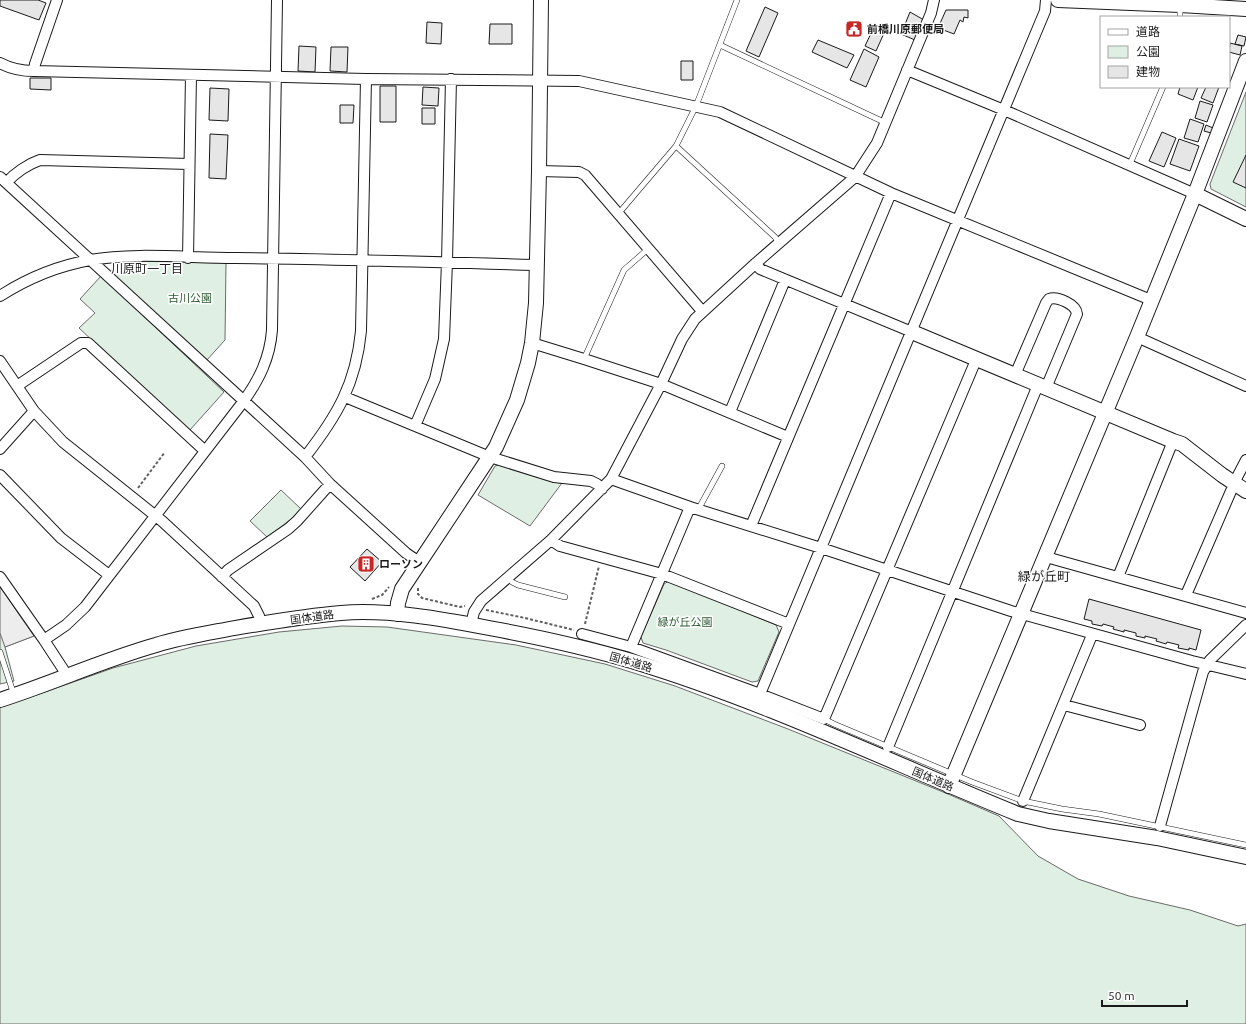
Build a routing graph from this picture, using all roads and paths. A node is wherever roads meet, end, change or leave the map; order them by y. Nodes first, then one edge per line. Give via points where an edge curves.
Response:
1 (57, 0) edge
2 (277, 0) edge
3 (541, 0) edge
4 (737, 0) edge
5 (934, 0) edge
6 (1046, 0) edge
7 (1058, 0) edge
8 (1246, 9) edge
9 (1180, 11) edge
10 (720, 45) junction
11 (1246, 61) edge
12 (0, 63) edge
13 (907, 70) junction
14 (34, 72) junction
15 (191, 75) junction
16 (276, 76) junction
17 (366, 78) junction
18 (451, 79) junction
19 (540, 81) junction
20 (1163, 88) edge
21 (696, 106) junction
22 (1004, 110) junction
23 (886, 123) junction
24 (676, 146) junction
25 (189, 164) junction
26 (1130, 164) junction
27 (539, 171) junction
28 (855, 177) junction
29 (4, 180) edge
30 (890, 193) junction
31 (1195, 194) junction
32 (619, 213) junction
33 (1246, 219) edge
34 (958, 220) junction
35 (779, 243) junction
36 (648, 249) junction
37 (188, 258) junction
38 (274, 259) junction
39 (90, 260) junction
40 (363, 261) junction
41 (448, 262) junction
42 (756, 263) junction
43 (537, 265) junction
44 (785, 280) junction
45 (0, 296) edge
46 (1151, 300) junction
47 (844, 304) junction
48 (702, 311) junction
49 (912, 332) junction
50 (1137, 337) junction
51 (532, 344) junction
52 (584, 359) junction
53 (976, 360) junction
54 (0, 361) edge
55 (1015, 375) junction
56 (660, 384) junction
57 (17, 386) junction
58 (1246, 386) edge
59 (1042, 387) junction
60 (345, 398) junction
61 (243, 402) junction
62 (34, 411) junction
63 (730, 412) junction
64 (1105, 412) junction
65 (415, 426) junction
66 (788, 437) junction
67 (1173, 441) junction
68 (0, 449) edge
69 (205, 451) junction
70 (165, 452) dead end
71 (304, 457) junction
72 (490, 457) junction
73 (1246, 460) edge
74 (722, 466) dead end
75 (0, 475) edge
76 (611, 480) junction
77 (330, 484) junction
78 (1232, 487) junction
79 (602, 489) junction
80 (1246, 491) edge
81 (131, 497) junction
82 (1246, 500) edge
83 (694, 508) junction
84 (155, 515) junction
85 (751, 526) junction
86 (551, 540) junction
87 (821, 548) junction
88 (601, 557) junction
89 (1046, 557) junction
90 (419, 562) junction
91 (886, 570) junction
92 (662, 574) junction
93 (109, 575) junction
94 (222, 577) junction
95 (1118, 577) junction
96 (0, 578) edge
97 (508, 578) junction
98 (392, 582) dead end
99 (419, 585) dead end
100 (952, 591) junction
101 (418, 594) junction
102 (413, 596) dead end
103 (1186, 596) junction
104 (565, 597) dead end
105 (367, 599) dead end
106 (466, 606) dead end
107 (483, 610) dead end
108 (1246, 613) edge
109 (397, 614) junction
110 (1021, 614) junction
111 (261, 624) junction
112 (472, 624) junction
113 (789, 624) junction
114 (1246, 625) edge
115 (582, 633) junction
116 (1092, 635) junction
117 (44, 640) junction
118 (631, 647) junction
119 (0, 652) edge
120 (1206, 665) junction
121 (1246, 674) edge
122 (66, 676) junction
123 (760, 694) junction
124 (14, 696) junction
125 (0, 700) edge
126 (1064, 705) junction
127 (824, 719) junction
128 (1140, 725) dead end
129 (888, 747) junction
130 (951, 780) junction
131 (1020, 808) junction
132 (1160, 826) junction
133 (1246, 845) edge
134 (1246, 857) edge

1 - 14 street
2 - 16 street
3 - 19 street
4 - 10 lane
5 - 13 street
6 - 22 street via 1045,11
7 - 9 street
8 - 9 street
10 - 21 lane
10 - 23 lane
11 - 31 street
12 - 14 street via 20,71
13 - 22 street
13 - 23 street
14 - 15 street
15 - 16 street
15 - 25 street
16 - 17 street
16 - 38 street
17 - 18 street
17 - 40 street
18 - 19 street
18 - 41 street
19 - 21 street via 579,81
19 - 27 street
20 - 26 lane
21 - 24 lane
21 - 28 street via 720,112
22 - 26 street
22 - 34 street
23 - 28 street via 877,143
24 - 32 lane
24 - 35 lane
25 - 29 street via 40,160
25 - 37 street
26 - 31 street
27 - 32 street via 583,173
27 - 43 street
28 - 30 street
28 - 35 street
29 - 39 street
30 - 34 street
30 - 47 street
31 - 33 street
31 - 46 street
32 - 36 street
34 - 46 street
34 - 49 street
35 - 42 street
36 - 48 street
36 - 52 lane via 624,270
37 - 38 street
37 - 39 street via 114,257
38 - 40 street
38 - 61 street via 271,341 261,374
39 - 45 street via 47,272
39 - 61 street
40 - 41 street
40 - 60 street via 360,348
41 - 43 street
41 - 65 street via 442,354 435,379
42 - 44 street via 760,269
42 - 48 street
43 - 51 street
44 - 47 street
44 - 63 street
46 - 50 street
47 - 49 street
47 - 66 street
48 - 56 street via 682,339
49 - 53 street
49 - 87 street
50 - 58 street
50 - 64 street
51 - 52 street
51 - 72 street via 517,400
52 - 56 street
53 - 55 street
53 - 91 street
54 - 57 street
55 - 59 street
55 - 59 street via 1048,299 1053,298 1068,304 1076,308 1077,314
56 - 63 street
56 - 76 street
57 - 62 street
57 - 69 street via 81,343 88,343
59 - 64 street
59 - 100 street
60 - 65 street
60 - 71 street
61 - 69 street
61 - 71 street
62 - 68 street
62 - 81 street via 63,442
63 - 66 street
64 - 67 street
64 - 89 street
65 - 72 street
66 - 85 street
67 - 78 street via 1178,448
67 - 95 street
69 - 84 street
70 - 81 path
71 - 77 street
72 - 79 street via 554,477 591,481
72 - 90 street
73 - 78 street
74 - 83 lane
75 - 93 street via 61,538
76 - 79 street
76 - 83 street
77 - 90 street
77 - 94 street via 288,529 228,570
78 - 80 street
78 - 82 street
78 - 103 street
79 - 86 street
81 - 84 street
83 - 85 street
83 - 92 street
84 - 93 street
84 - 94 street
85 - 87 street
86 - 88 street via 560,546
86 - 97 street
87 - 91 street
87 - 113 street
88 - 92 street
88 - 115 path
89 - 95 street
89 - 110 street
90 - 109 street via 402,589
91 - 100 street
91 - 127 street
92 - 113 street
92 - 118 street
93 - 117 street via 79,614
94 - 111 street via 254,606
95 - 103 street
96 - 117 street
97 - 104 lane via 518,585
97 - 112 street via 481,601 474,612
98 - 105 path via 387,593
99 - 101 path
100 - 110 street
100 - 129 street
101 - 102 path
101 - 106 path via 425,600
103 - 108 street
107 - 115 path
109 - 111 street, 国体道路 via 341,613
109 - 112 street, 国体道路
110 - 116 street
110 - 130 street
111 - 122 street, 国体道路 via 160,643
112 - 130 street, 国体道路 via 562,643 634,662 758,706
113 - 123 street
114 - 120 street
115 - 118 street
116 - 120 street
116 - 126 street
117 - 122 street
118 - 123 street
119 - 124 lane
120 - 121 street
120 - 132 street
122 - 124 street, 国体道路
123 - 127 street
124 - 125 street, 国体道路
126 - 128 street
126 - 131 street
127 - 129 lane
129 - 130 lane
130 - 131 street, 国体道路
131 - 132 lane via 1099,814
131 - 134 street, 国体道路 via 1049,821 1157,838
132 - 133 lane

